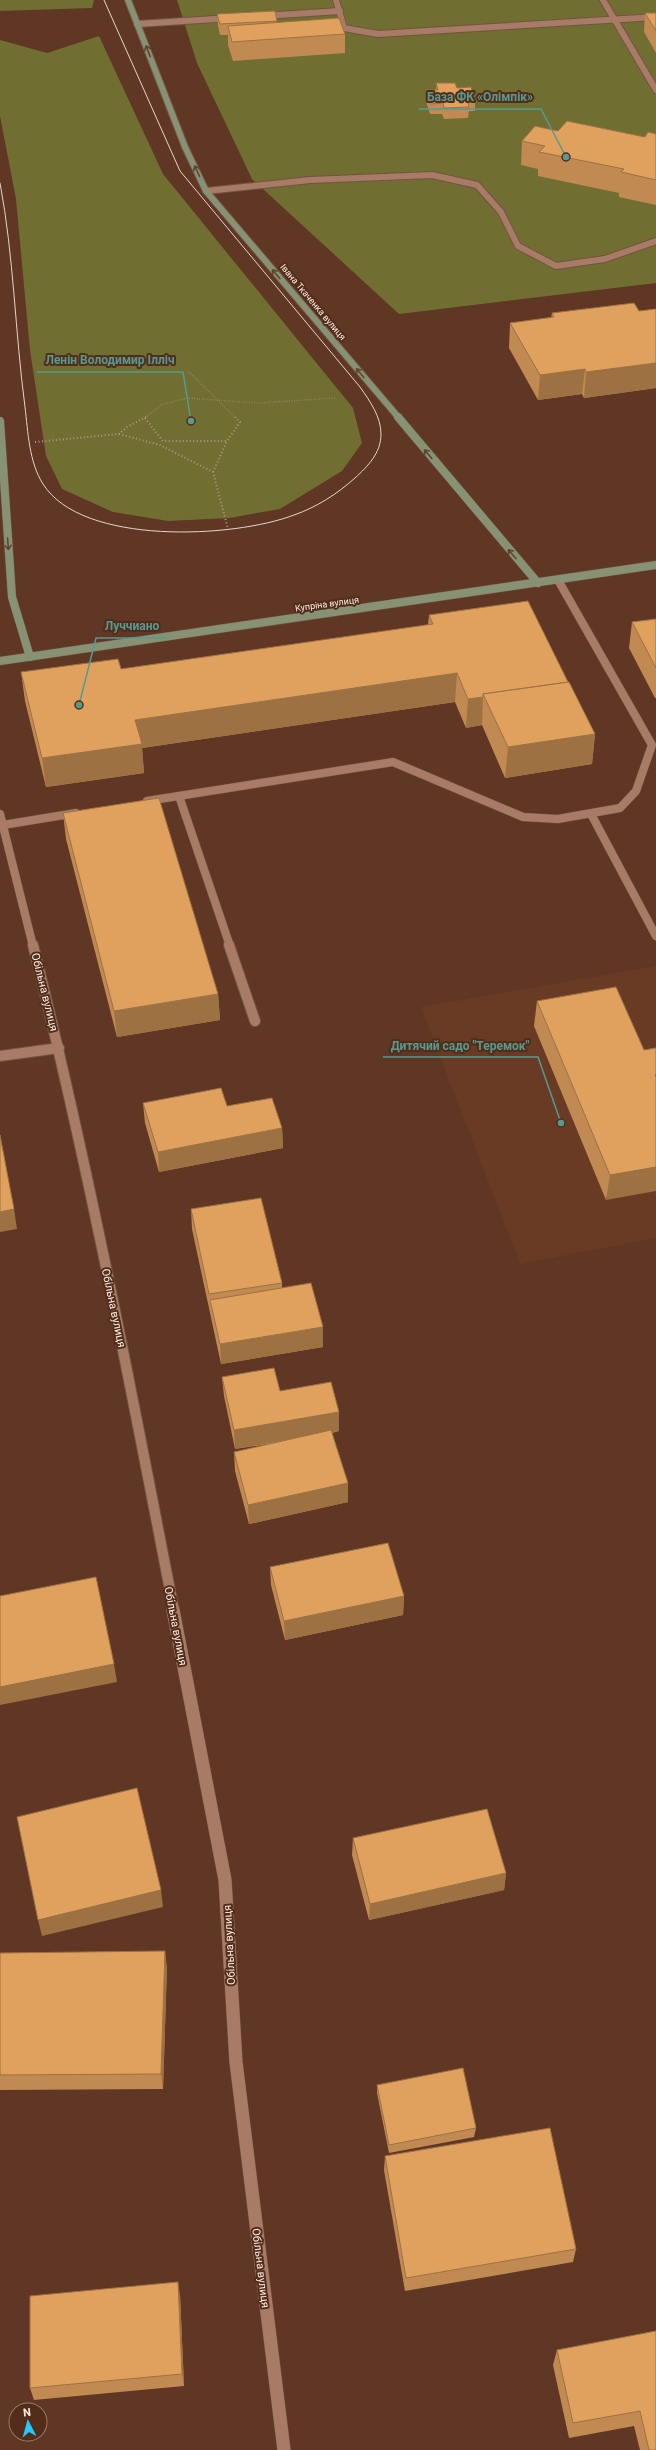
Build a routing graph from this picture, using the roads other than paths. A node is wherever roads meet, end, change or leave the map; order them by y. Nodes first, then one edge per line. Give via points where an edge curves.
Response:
1 (128, 0) edge
2 (336, 0) edge
3 (603, 0) edge
4 (340, 11) junction
5 (656, 16) edge
6 (254, 17) edge
7 (239, 18) edge
8 (614, 19) junction
9 (137, 24) junction
10 (656, 90) edge
11 (206, 191) junction
12 (656, 241) edge
13 (0, 421) edge
14 (656, 565) edge
15 (558, 580) junction
16 (538, 584) junction
17 (30, 657) junction
18 (0, 661) edge
19 (180, 796) junction
20 (141, 802) edge
21 (87, 811) edge
22 (592, 814) junction
23 (1, 819) edge
24 (656, 936) edge
25 (255, 1021) dead end
26 (59, 1048) junction
27 (0, 1056) edge
28 (284, 2450) edge

1 - 9 main road, Івана Ткаченка вулиця
2 - 4 street
3 - 8 street
4 - 6 street
4 - 8 street via 344,28 378,34
5 - 8 street
7 - 9 street
8 - 10 street
11 -> 9 main road, Івана Ткаченка вулиця
11 - 12 street via 310,180 432,175 477,185 501,212 518,246 556,266 605,259
16 -> 11 main road, Івана Ткаченка вулиця
13 -> 17 main road via 12,597
14 - 15 main road, Купріна вулиця
15 - 16 main road, Купріна вулиця
15 - 22 street via 652,745 636,791 620,808
16 - 17 main road, Купріна вулиця
17 - 18 main road, Купріна вулиця
19 - 20 street
19 - 22 street via 393,762 523,817 558,819
19 - 25 street
21 - 23 street
22 - 24 street
23 - 26 street, Обільна вулиця
26 - 27 street
26 - 28 street, Обільна вулиця via 129,1377 225,1880 236,2062

